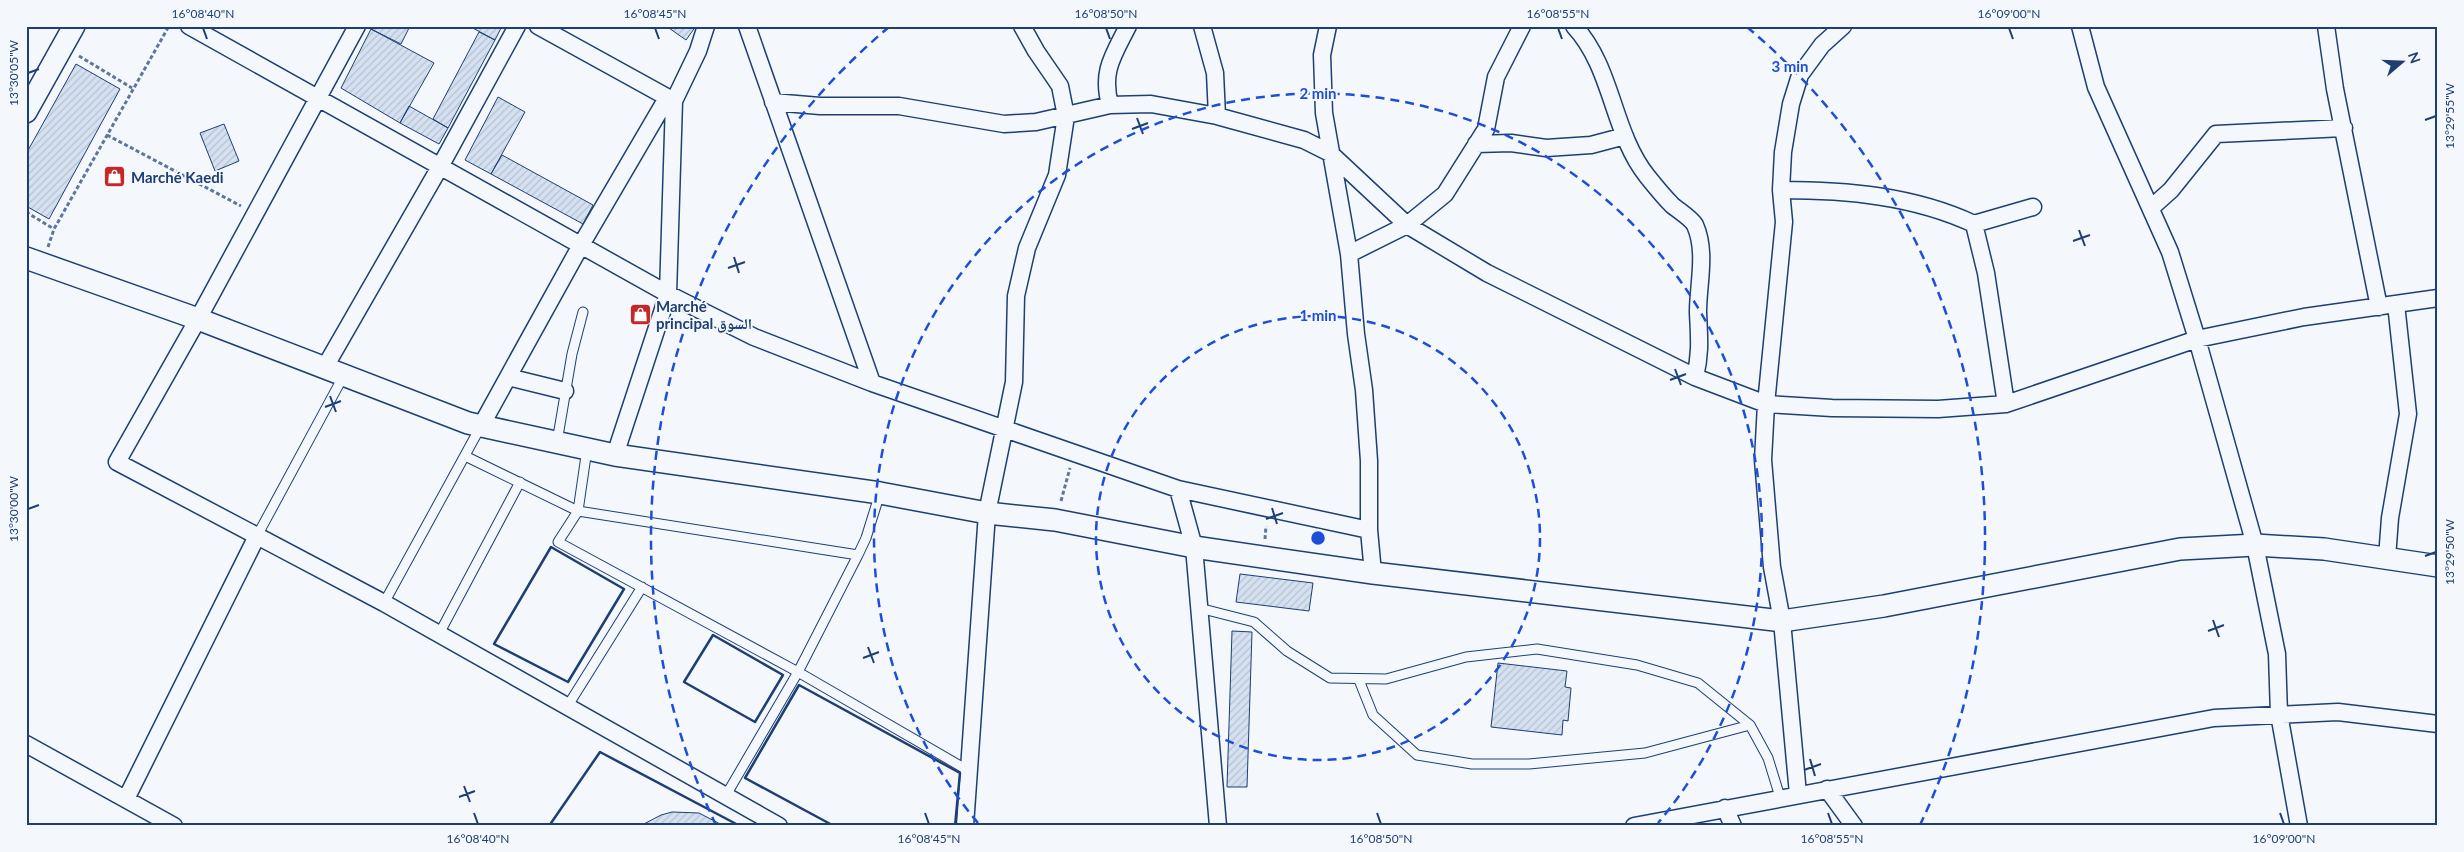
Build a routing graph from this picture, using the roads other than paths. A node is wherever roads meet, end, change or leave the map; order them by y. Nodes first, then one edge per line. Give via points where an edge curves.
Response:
1 (74, 26) edge
2 (189, 26) edge
3 (357, 26) edge
4 (516, 26) edge
5 (538, 26) edge
6 (706, 26) edge
7 (746, 26) edge
8 (1022, 26) edge
9 (1128, 26) edge
10 (1202, 26) edge
11 (1328, 26) edge
12 (1522, 26) edge
13 (1574, 26) edge
14 (1843, 26) edge
15 (2080, 26) edge
16 (2326, 26) edge
17 (317, 100) junction
18 (671, 100) junction
19 (772, 102) junction
20 (1110, 105) junction
21 (26, 112) edge
22 (1066, 116) junction
23 (1217, 116) junction
24 (2344, 128) junction
25 (1625, 136) junction
26 (1476, 144) junction
27 (1330, 153) junction
28 (441, 165) junction
29 (1781, 190) junction
30 (2034, 207) dead end
31 (2151, 208) junction
32 (1974, 224) junction
33 (1407, 225) junction
34 (581, 245) junction
35 (1349, 254) junction
36 (34, 261) edge
37 (668, 294) junction
38 (2438, 298) edge
39 (2396, 304) junction
40 (2379, 307) junction
41 (583, 312) dead end
42 (198, 319) junction
43 (2197, 338) junction
44 (334, 371) junction
45 (508, 377) junction
46 (1695, 377) junction
47 (872, 383) junction
48 (565, 391) junction
49 (1766, 404) junction
50 (2006, 404) junction
51 (481, 426) junction
52 (1005, 430) junction
53 (557, 442) junction
54 (587, 449) junction
55 (615, 455) junction
56 (465, 456) junction
57 (520, 482) junction
58 (1178, 489) junction
59 (880, 492) junction
60 (578, 511) junction
61 (987, 513) junction
62 (1368, 530) junction
63 (257, 536) junction
64 (2256, 545) junction
65 (1194, 546) junction
66 (858, 555) junction
67 (2387, 558) junction
68 (2438, 566) edge
69 (1373, 573) junction
70 (642, 587) junction
71 (384, 603) junction
72 (1199, 608) junction
73 (1782, 621) junction
74 (439, 634) junction
75 (798, 672) junction
76 (1359, 680) junction
77 (567, 707) junction
78 (2279, 714) junction
79 (2438, 724) edge
80 (1750, 725) junction
81 (26, 744) edge
82 (969, 771) junction
83 (1827, 789) junction
84 (1798, 794) junction
85 (725, 797) junction
86 (1780, 797) junction
87 (126, 799) junction
88 (1724, 808) junction
89 (174, 826) edge
90 (779, 826) edge
91 (964, 826) edge
92 (1218, 826) edge
93 (1634, 826) edge
94 (1733, 826) edge
95 (1854, 826) edge
96 (2300, 826) edge

1 - 21 street
2 - 17 street
3 - 17 street
4 - 28 street
5 - 18 street
6 - 18 street via 698,51
7 - 19 street
8 - 22 street via 1060,86
9 - 20 street via 1107,70 1105,87
10 - 23 street via 1215,73
11 - 27 street via 1322,55 1324,113
12 - 26 street via 1496,77 1486,130
13 - 25 street via 1599,64
14 - 29 street via 1822,45 1800,76 1783,152
15 - 31 street via 2096,87
16 - 24 street
17 - 28 street
17 - 42 street
18 - 34 street
18 - 37 street via 674,173
19 - 22 street via 899,106 1004,124
19 - 47 street
20 - 22 street
20 - 23 street via 1151,104
22 - 52 street via 1057,174 1027,248 1016,296 1014,382
23 - 27 street via 1304,140
24 - 31 street via 2216,134 2171,190
24 - 40 street
25 - 26 street via 1590,145 1546,148 1511,143
25 - 46 street via 1646,175 1694,224 1701,254 1698,312 1701,356
26 - 33 street via 1444,194
27 - 33 street
27 - 35 street
28 - 34 street
28 - 44 street
29 - 32 street via 1912,201
29 - 49 street via 1784,222
30 - 32 street
31 - 43 street via 2170,252
32 - 50 street via 1986,273
33 - 35 street
33 - 46 street via 1487,273
34 - 37 street
34 - 45 street
35 - 62 street via 1369,461
36 - 42 street
37 - 47 street via 754,337
37 - 55 street
38 - 39 street
39 - 40 street
39 - 67 street via 2408,414 2390,518
40 - 43 street via 2304,317
41 - 48 lane
42 - 44 street
42 - 63 street via 118,462
43 - 50 street
43 - 64 street
44 - 51 street
44 - 63 lane
45 - 48 street
45 - 51 street
46 - 49 street
47 - 52 street
48 - 53 lane
49 - 50 street via 1938,409
49 - 73 street via 1763,460 1772,567
51 - 53 street
51 - 56 lane
52 - 58 street
52 - 61 street
53 - 54 street
54 - 55 street
54 - 60 lane
55 - 59 street
56 - 57 lane
56 - 71 lane
57 - 60 lane
57 - 74 lane
58 - 62 street
58 - 65 street
59 - 61 street
59 - 66 lane
60 - 66 lane
60 - 70 lane via 558,542
61 - 65 street via 1055,520
61 - 82 street
62 - 69 street
63 - 71 street
63 - 87 street
64 - 67 street via 2324,549
64 - 73 street via 2180,549 1884,606
64 - 78 street via 2277,654
65 - 69 street
65 - 72 street
66 - 75 lane
67 - 68 street
69 - 73 street
70 - 75 lane
70 - 77 lane
71 - 74 street
72 - 76 lane via 1254,622 1287,651 1330,678
72 - 92 street
73 - 84 street
74 - 77 street
75 - 82 lane
75 - 85 lane
76 - 80 lane via 1386,679 1466,657 1537,649 1637,665 1698,683
76 - 80 lane via 1373,715 1417,755 1472,764 1529,764 1645,753
77 - 85 street
78 - 79 street via 2338,712
78 - 83 street via 2214,718
78 - 96 street
80 - 86 lane via 1768,758
81 - 87 street
82 - 91 street
83 - 84 street
83 - 95 street
84 - 86 street
85 - 90 street
86 - 88 street
87 - 89 street
88 - 93 street
88 - 94 street

